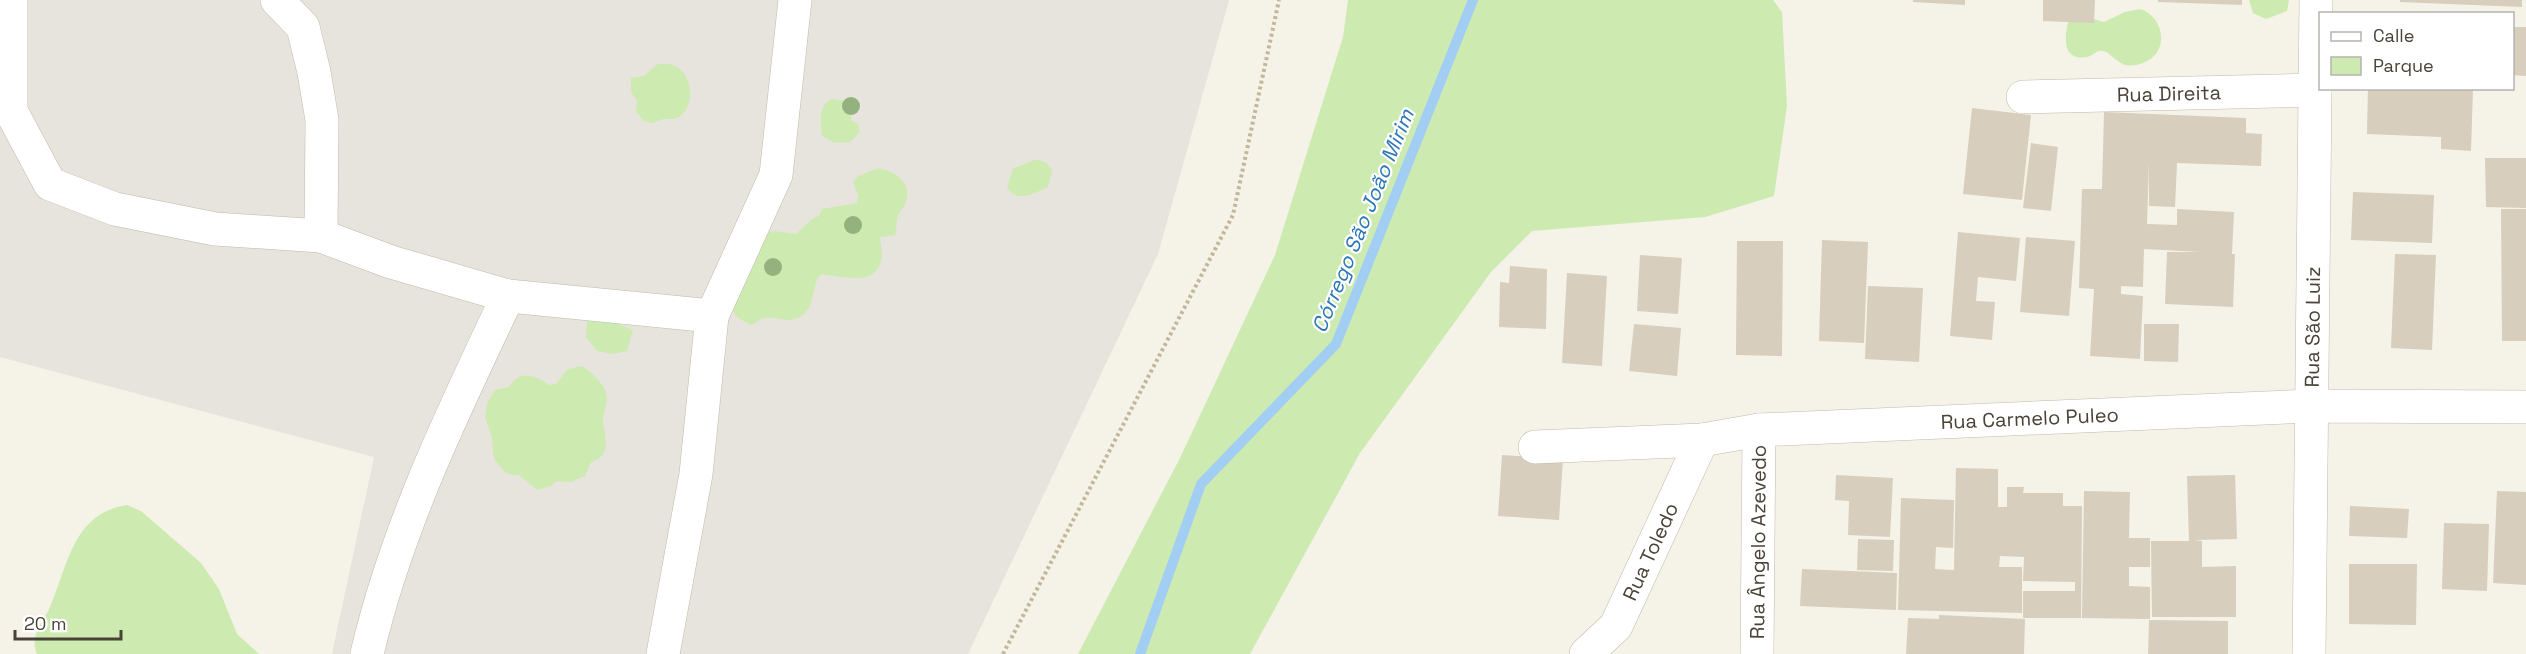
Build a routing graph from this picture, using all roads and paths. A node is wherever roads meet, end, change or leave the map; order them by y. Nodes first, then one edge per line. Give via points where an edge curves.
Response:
1 (11, 0) edge
2 (277, 0) edge
3 (795, 0) edge
4 (1278, 0) edge
5 (2316, 0) edge
6 (2315, 90) junction
7 (2023, 98) dead end
8 (321, 236) junction
9 (508, 296) junction
10 (712, 316) junction
11 (2311, 406) junction
12 (2526, 407) edge
13 (1759, 430) junction
14 (1702, 440) junction
15 (1535, 447) dead end
16 (367, 654) edge
17 (663, 654) edge
18 (1003, 654) edge
19 (1586, 654) edge
20 (1757, 654) edge
21 (2309, 654) edge

1 - 8 street via 11,111 50,184 115,209 215,229
2 - 8 street via 303,27 314,72 322,120
3 - 10 street via 776,175
4 - 18 path via 1233,215
5 - 6 street, Rua São Luiz
6 - 7 street, Rua Direita
6 - 11 street, Rua São Luiz
8 - 9 street via 391,262
9 - 10 street
9 - 16 street via 409,519
10 - 17 street via 696,474
11 - 12 street, Rua Carmelo Puleo
11 - 13 street, Rua Carmelo Puleo
11 - 21 street, Rua São Luiz
13 - 14 street, Rua Carmelo Puleo
13 - 20 street, Rua Ângelo Azevedo
14 - 15 street, Rua Carmelo Puleo
14 - 19 street, Rua Toledo via 1616,626

